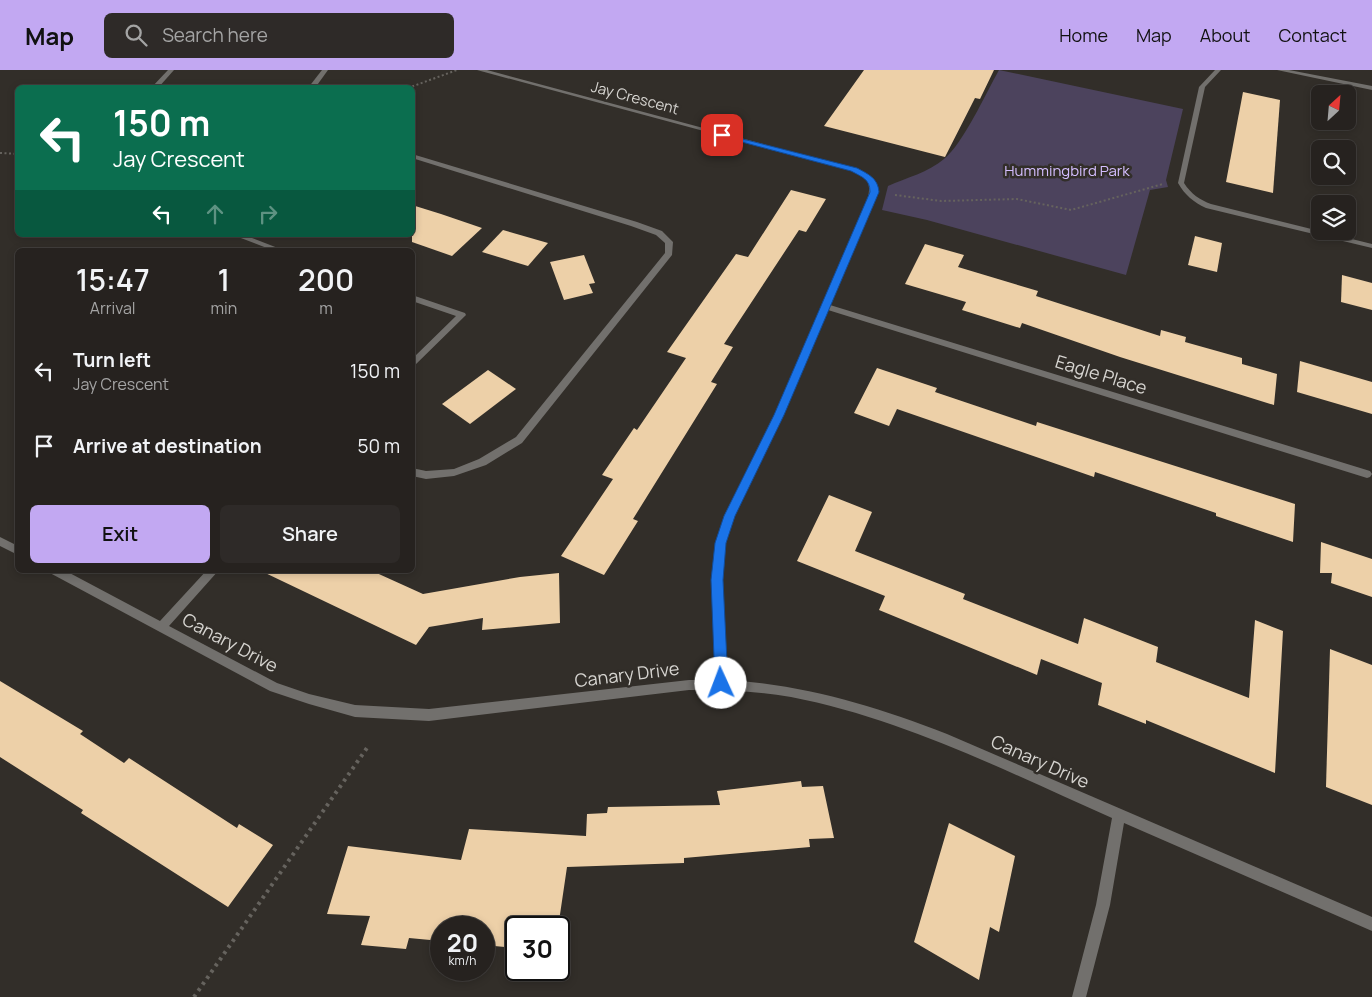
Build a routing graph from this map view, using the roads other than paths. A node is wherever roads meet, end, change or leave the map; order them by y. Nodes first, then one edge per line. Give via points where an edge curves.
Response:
1 (171, 70) edge
2 (325, 70) edge
3 (480, 70) edge
4 (1218, 70) edge
5 (1280, 70) edge
6 (157, 85) edge
7 (313, 85) edge
8 (1372, 88) edge
9 (415, 157) edge
10 (243, 237) edge
11 (1372, 246) edge
12 (274, 248) edge
13 (415, 299) edge
14 (826, 307) junction
15 (415, 362) edge
16 (415, 473) edge
17 (1367, 474) dead end
18 (0, 542) edge
19 (15, 550) edge
20 (60, 573) edge
21 (211, 573) edge
22 (161, 627) junction
23 (721, 683) junction
24 (1119, 816) junction
25 (1372, 924) edge
26 (1080, 997) edge

1 - 6 street
2 - 7 street
3 - 14 street, Jay Crescent via 854,170 870,178 874,185 872,199
4 - 11 street via 1202,88 1181,183 1186,192 1209,206
5 - 8 street
9 - 16 street via 634,224 659,233 669,242 668,253 519,440 465,469 426,475
10 - 12 street
13 - 15 street via 462,315
14 - 17 street, Eagle Place
14 - 23 street, Jay Crescent via 776,422 729,516 721,543 717,580
18 - 19 street
20 - 22 street, Canary Drive
21 - 22 street
22 - 23 street, Canary Drive via 274,686 310,700 355,711 429,715 456,713
23 - 24 street, Canary Drive via 795,692 889,717
24 - 25 street, Canary Drive
24 - 26 street via 1104,905

